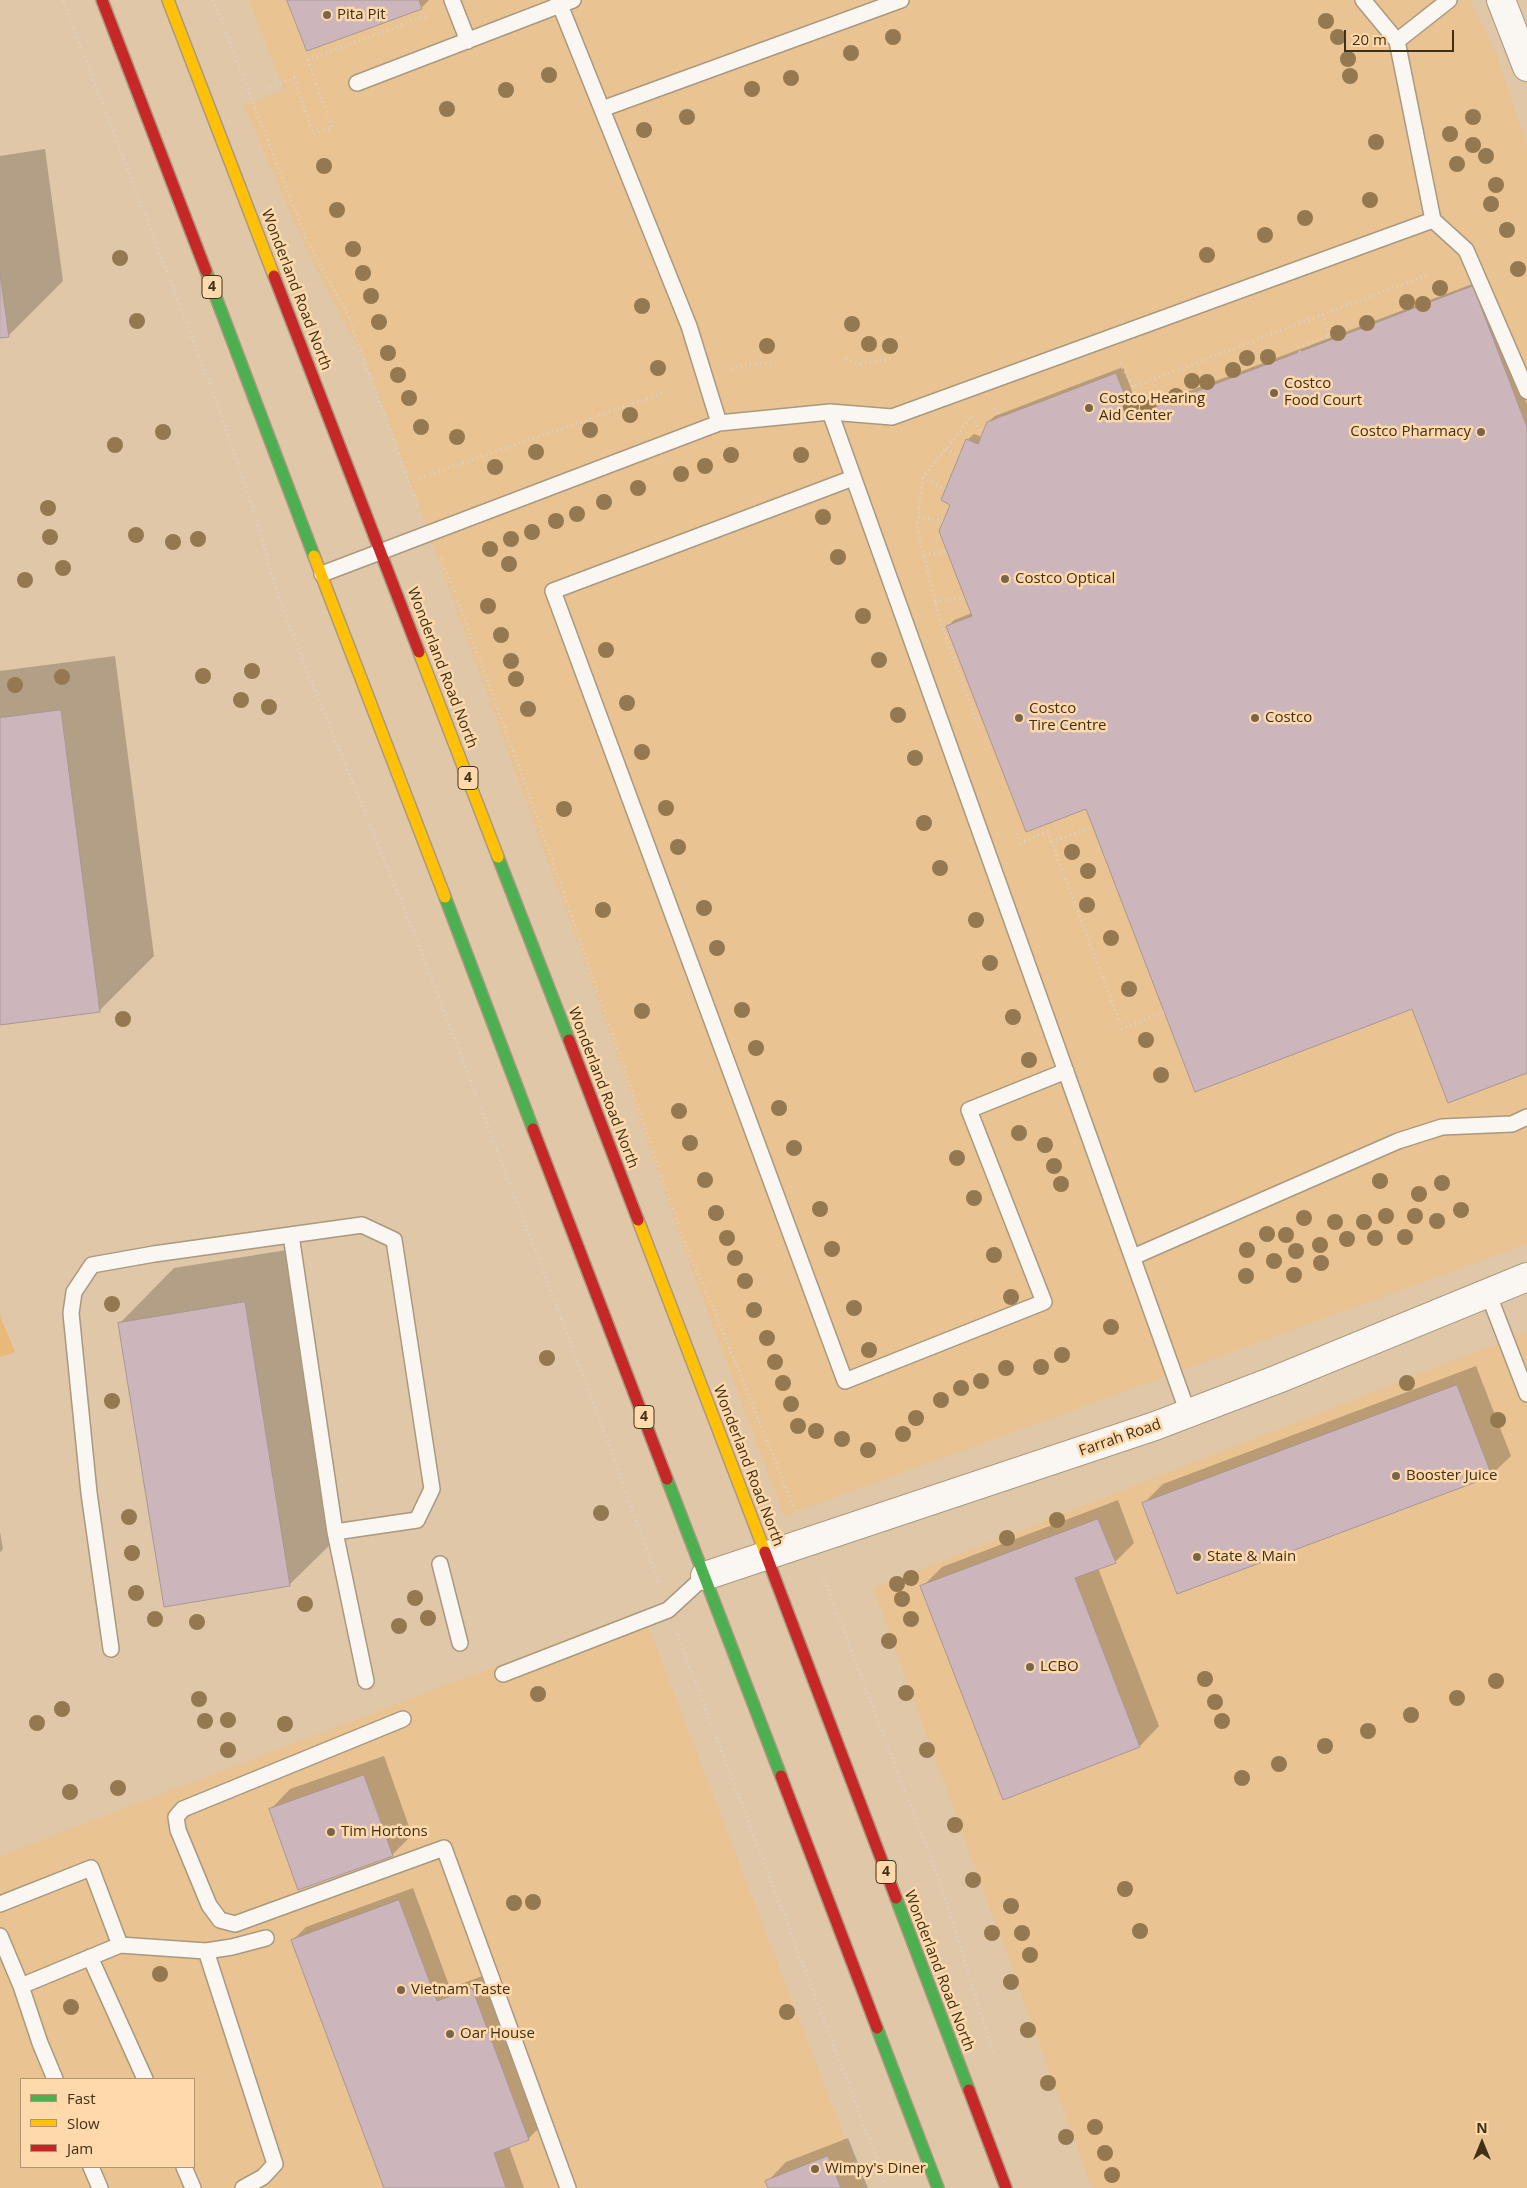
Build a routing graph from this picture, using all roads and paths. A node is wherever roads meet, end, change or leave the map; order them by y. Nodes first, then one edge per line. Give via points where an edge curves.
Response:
1 (63, 0) edge
2 (102, 0) edge
3 (168, 0) edge
4 (213, 0) edge
5 (901, 0) edge
6 (1363, 0) edge
7 (1449, 0) edge
8 (1501, 0) edge
9 (564, 2) edge
10 (453, 3) edge
11 (468, 41) junction
12 (1397, 41) junction
13 (1527, 67) edge
14 (357, 83) dead end
15 (266, 89) dead end
16 (602, 109) junction
17 (1434, 220) junction
18 (1429, 274) dead end
19 (1322, 315) junction
20 (1330, 335) junction
21 (1333, 340) dead end
22 (1300, 352) dead end
23 (1116, 355) dead end
24 (893, 358) dead end
25 (846, 359) dead end
26 (771, 363) dead end
27 (726, 371) dead end
28 (1133, 387) junction
29 (1527, 391) edge
30 (666, 392) dead end
31 (994, 406) dead end
32 (830, 412) junction
33 (1142, 412) dead end
34 (1000, 417) dead end
35 (719, 423) junction
36 (983, 433) dead end
37 (946, 449) junction
38 (960, 456) dead end
39 (923, 477) junction
40 (420, 478) dead end
41 (853, 478) junction
42 (945, 489) dead end
43 (918, 518) junction
44 (943, 520) dead end
45 (428, 533) junction
46 (381, 552) junction
47 (946, 552) dead end
48 (924, 555) junction
49 (322, 574) junction
50 (964, 598) dead end
51 (935, 602) junction
52 (969, 684) dead end
53 (964, 686) junction
54 (980, 731) dead end
55 (1093, 826) dead end
56 (1017, 833) dead end
57 (1051, 842) junction
58 (1164, 1012) dead end
59 (1066, 1071) junction
60 (1527, 1117) edge
61 (291, 1235) junction
62 (1133, 1257) junction
63 (1527, 1276) edge
64 (1488, 1293) junction
65 (1527, 1394) edge
66 (1188, 1413) junction
67 (335, 1532) junction
68 (809, 1542) junction
69 (767, 1556) junction
70 (440, 1564) dead end
71 (705, 1576) junction
72 (668, 1610) junction
73 (460, 1643) dead end
74 (111, 1649) dead end
75 (503, 1674) dead end
76 (366, 1681) dead end
77 (403, 1719) dead end
78 (0, 1904) edge
79 (0, 1936) edge
80 (266, 1938) dead end
81 (120, 1945) junction
82 (206, 1951) junction
83 (90, 1957) junction
84 (21, 1986) junction
85 (993, 2053) dead end
86 (55, 2078) edge
87 (145, 2078) edge
88 (91, 2168) edge
89 (184, 2168) edge
90 (100, 2188) edge
91 (193, 2188) edge
92 (243, 2188) edge
93 (568, 2188) edge
94 (888, 2188) edge
95 (938, 2188) edge
96 (1006, 2188) edge

1 - 72 path via 223,419 276,589 300,653 419,947 594,1404
2 - 49 main road, 4
3 - 46 main road, Wonderland Road North / 4
4 - 45 path via 306,241 347,313
5 - 16 lane
6 - 12 lane
7 - 12 lane
8 - 13 street
9 - 11 lane
9 - 16 lane
10 - 11 lane
10 - 15 path via 308,60 332,127 313,134 294,78
11 - 14 lane
12 - 17 lane
16 - 35 lane via 689,326
17 - 29 lane via 1466,250
17 - 32 lane via 892,417
18 - 19 path
19 - 20 path
19 - 28 path
20 - 21 path
20 - 22 path via 1298,348
23 - 28 path
24 - 25 path via 860,364
26 - 27 path via 746,364
28 - 33 path
30 - 40 path
31 - 34 path
32 - 35 lane
32 - 41 lane
35 - 45 lane
36 - 37 path via 972,417
37 - 38 path
37 - 39 path
39 - 42 path
39 - 43 path
41 - 59 lane
41 - 59 lane via 553,591 845,1381 1044,1302 969,1110
43 - 44 path
43 - 48 path via 917,529
45 - 46 lane
45 - 68 path via 452,585 529,794 689,1254
46 - 49 lane
46 - 69 main road, Wonderland Road North / 4
47 - 48 path
48 - 51 path
49 - 71 main road, 4
50 - 51 path
51 - 53 path
52 - 53 path
53 - 54 path
55 - 57 path
56 - 57 path via 1020,843 1048,832
57 - 58 path via 1122,1029
59 - 62 lane
60 - 62 lane via 1512,1124 1442,1127 1398,1141
61 - 67 lane
61 - 67 lane via 362,1225 394,1240 432,1489 417,1520
61 - 74 lane via 92,1265 74,1292 71,1313
62 - 66 lane
63 - 64 street, Farrah Road
64 - 65 lane
64 - 66 street, Farrah Road
66 - 68 street, Farrah Road via 1111,1442
67 - 76 lane
68 - 69 street, Farrah Road
68 - 85 path via 941,1885
69 - 71 street, Farrah Road
69 - 96 main road, Wonderland Road North / 4
70 - 73 lane
71 - 72 lane
71 - 95 main road, 4
72 - 75 lane
72 - 94 path
77 - 93 lane via 183,1809 176,1817 178,1830 209,1905 220,1920 235,1924 444,1848
78 - 81 lane via 91,1868
79 - 84 lane
80 - 82 lane
81 - 82 lane
81 - 83 lane
82 - 92 lane via 275,2164 263,2177
83 - 84 lane
83 - 87 lane
84 - 86 lane
88 - 90 lane
89 - 91 lane

